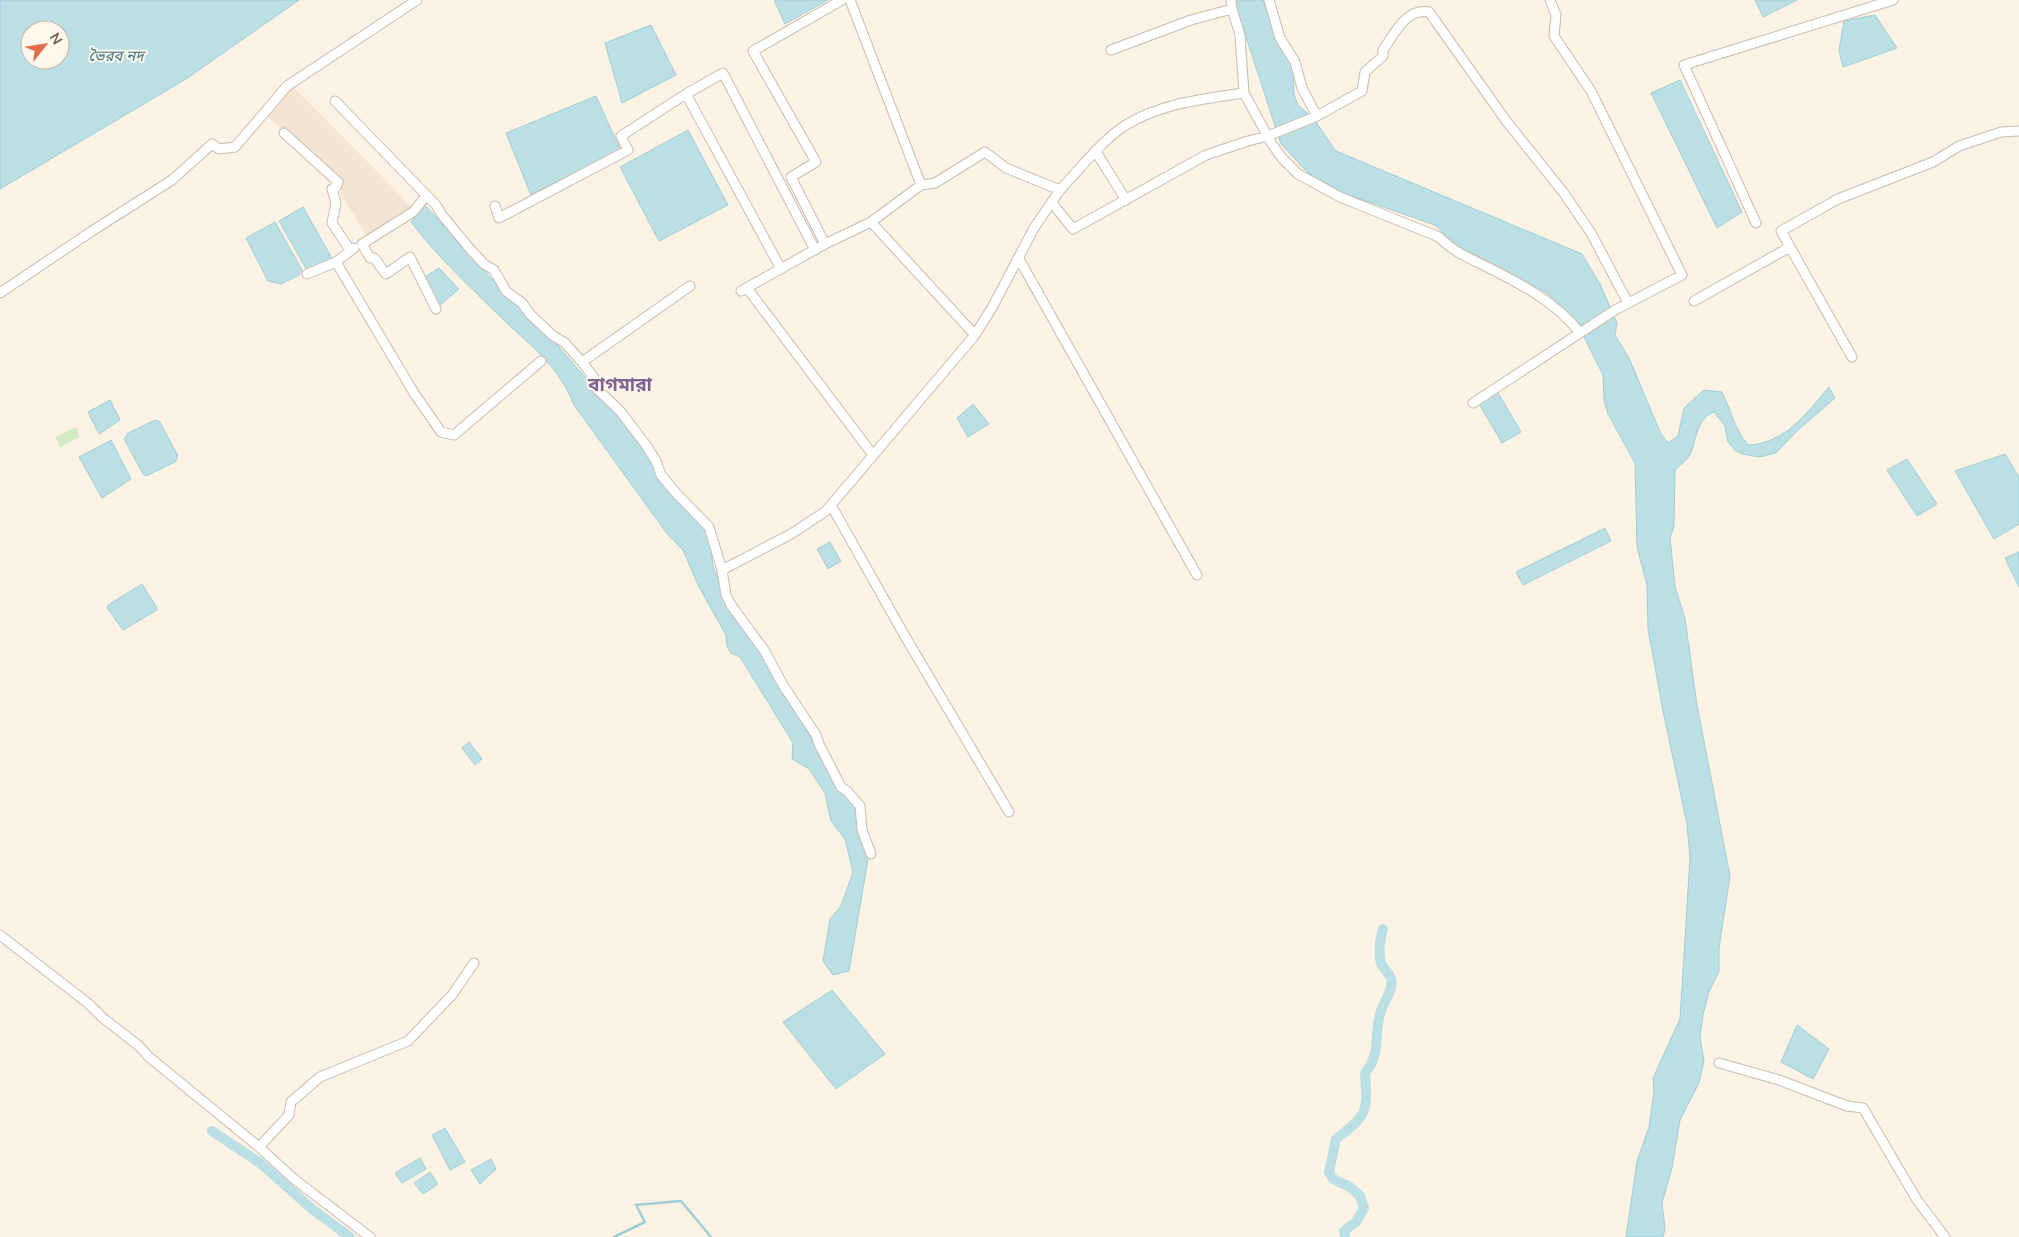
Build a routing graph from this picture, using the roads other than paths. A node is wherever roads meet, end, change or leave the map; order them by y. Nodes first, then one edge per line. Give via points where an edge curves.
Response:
1 (417, 0) edge
2 (842, 0) edge
3 (850, 0) edge
4 (1269, 0) edge
5 (1550, 0) edge
6 (1893, 0) edge
7 (1232, 4) edge
8 (1111, 50) dead end
9 (1244, 93) junction
10 (686, 94) junction
11 (334, 101) dead end
12 (1316, 116) junction
13 (2019, 132) edge
14 (284, 133) dead end
15 (1271, 135) junction
16 (1096, 152) junction
17 (921, 185) junction
18 (1060, 190) junction
19 (426, 196) junction
20 (1126, 200) junction
21 (1052, 203) junction
22 (495, 206) dead end
23 (872, 222) junction
24 (1756, 223) dead end
25 (362, 244) junction
26 (825, 244) junction
27 (1790, 247) junction
28 (350, 250) junction
29 (815, 250) junction
30 (1019, 259) junction
31 (336, 262) junction
32 (781, 269) junction
33 (307, 274) dead end
34 (690, 286) dead end
35 (0, 293) edge
36 (1694, 301) dead end
37 (1628, 303) junction
38 (436, 309) dead end
39 (1580, 333) junction
40 (975, 335) junction
41 (1852, 357) dead end
42 (540, 361) dead end
43 (582, 362) junction
44 (1473, 403) dead end
45 (873, 455) junction
46 (831, 505) junction
47 (722, 570) junction
48 (1196, 575) dead end
49 (1009, 812) dead end
50 (871, 854) dead end
51 (0, 935) edge
52 (474, 963) dead end
53 (1719, 1063) dead end
54 (259, 1147) junction
55 (370, 1237) edge
56 (1945, 1237) edge

1 - 35 street via 287,86 235,148 219,149 212,144 172,180
2 - 26 street via 753,51 816,162 791,178
3 - 17 street
4 - 12 street via 1280,38 1295,62 1302,88
5 - 37 street via 1556,14 1554,36 1590,91 1682,275
6 - 24 street via 1684,65
7 - 8 street
7 - 9 street via 1240,35
9 - 15 street
9 - 16 street via 1195,100 1147,114 1125,126
10 - 22 street via 620,136 628,150 499,218
10 - 29 street via 723,73
10 - 32 street
11 - 19 street
12 - 15 street
12 - 37 street via 1362,91 1365,72 1383,56 1383,50 1408,16 1419,10 1429,12 1507,122 1563,192 1591,233
13 - 27 street via 2001,132 1959,146 1933,162 1838,199 1781,231
14 - 28 street via 338,182 332,189 336,203 332,223
15 - 20 street via 1206,155
15 - 39 street via 1282,158 1298,174 1340,197 1439,237 1449,248 1542,297 1562,312
16 - 18 street
16 - 20 street
17 - 18 street via 935,183 986,152 1006,168
17 - 23 street
18 - 21 street
19 - 25 street via 412,212
19 - 43 street via 471,250 494,270 506,291
20 - 21 street via 1073,229
21 - 30 street via 1034,228
23 - 26 street
23 - 40 street
25 - 28 street
25 - 38 street via 386,274 410,258
26 - 29 street
27 - 36 street
27 - 41 street
28 - 31 street
29 - 32 street
30 - 40 street
30 - 48 street
31 - 33 street
31 - 42 street via 414,393 442,432 454,435
32 - 45 street via 744,290
34 - 43 street
37 - 39 street
39 - 44 street
40 - 45 street
43 - 47 street via 594,378 594,387 620,411 646,445 661,475 709,528
45 - 46 street
46 - 47 street via 791,534
46 - 49 street
47 - 50 street via 731,605 764,650 816,735 841,787 860,806 862,830
51 - 54 street via 89,1004
52 - 54 street via 452,995 408,1041 320,1077 291,1102 288,1115
53 - 56 street via 1779,1080 1847,1106 1863,1108 1917,1200
54 - 55 street via 294,1179

